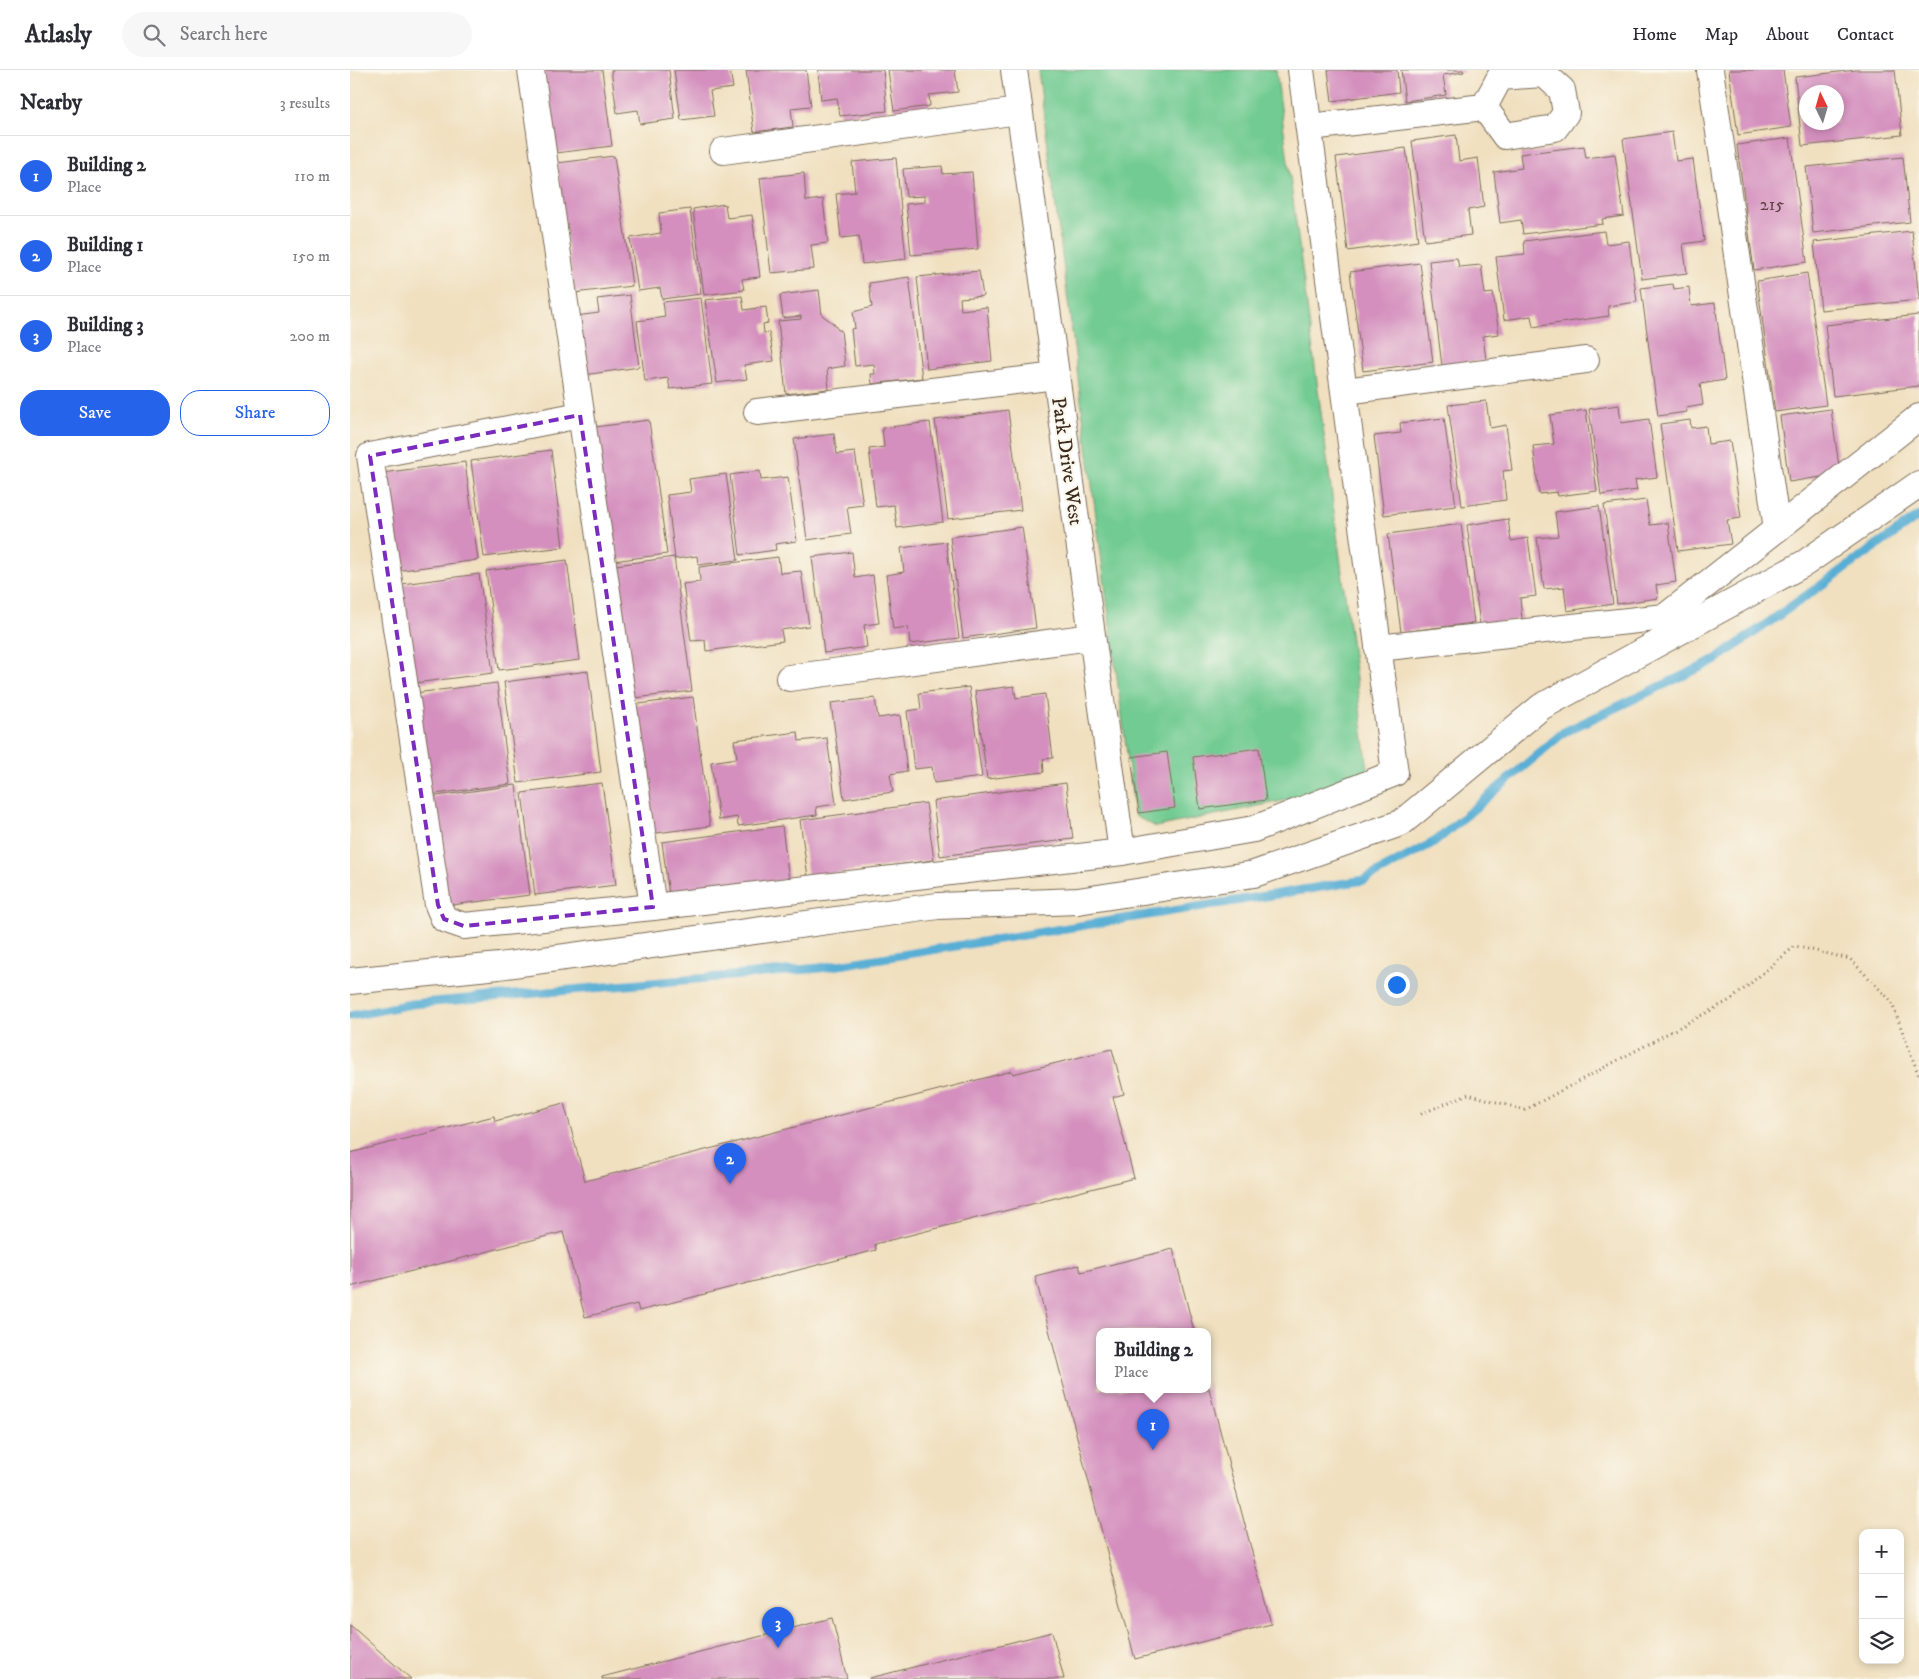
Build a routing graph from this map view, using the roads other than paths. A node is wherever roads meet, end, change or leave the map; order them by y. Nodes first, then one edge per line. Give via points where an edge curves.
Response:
1 (531, 70) edge
2 (1014, 70) edge
3 (1301, 70) edge
4 (1710, 70) edge
5 (1484, 107) dead end
6 (1019, 111) junction
7 (1310, 127) junction
8 (723, 151) dead end
9 (1586, 360) dead end
10 (1056, 376) junction
11 (1345, 390) junction
12 (757, 412) dead end
13 (580, 415) junction
14 (1919, 417) edge
15 (1919, 484) edge
16 (1777, 529) junction
17 (1091, 637) junction
18 (1378, 648) junction
19 (789, 678) dead end
20 (1122, 852) junction
21 (653, 907) junction
22 (350, 981) edge

1 - 13 street
2 - 6 street, Park Drive West
3 - 7 street
4 - 16 street
5 - 7 street
6 - 8 street
6 - 10 street, Park Drive West
7 - 11 street
9 - 11 street
10 - 12 street
10 - 17 street, Park Drive West
11 - 18 street
13 - 21 street
13 - 21 street via 370,456 438,905 444,919 464,926
14 - 16 street
15 - 22 street via 1805,563 1541,707 1401,823 1254,874 1078,901 938,906 499,966
16 - 18 street via 1665,617
17 - 19 street
17 - 20 street, Park Drive West
18 - 20 street via 1395,773 1254,829
20 - 21 street

